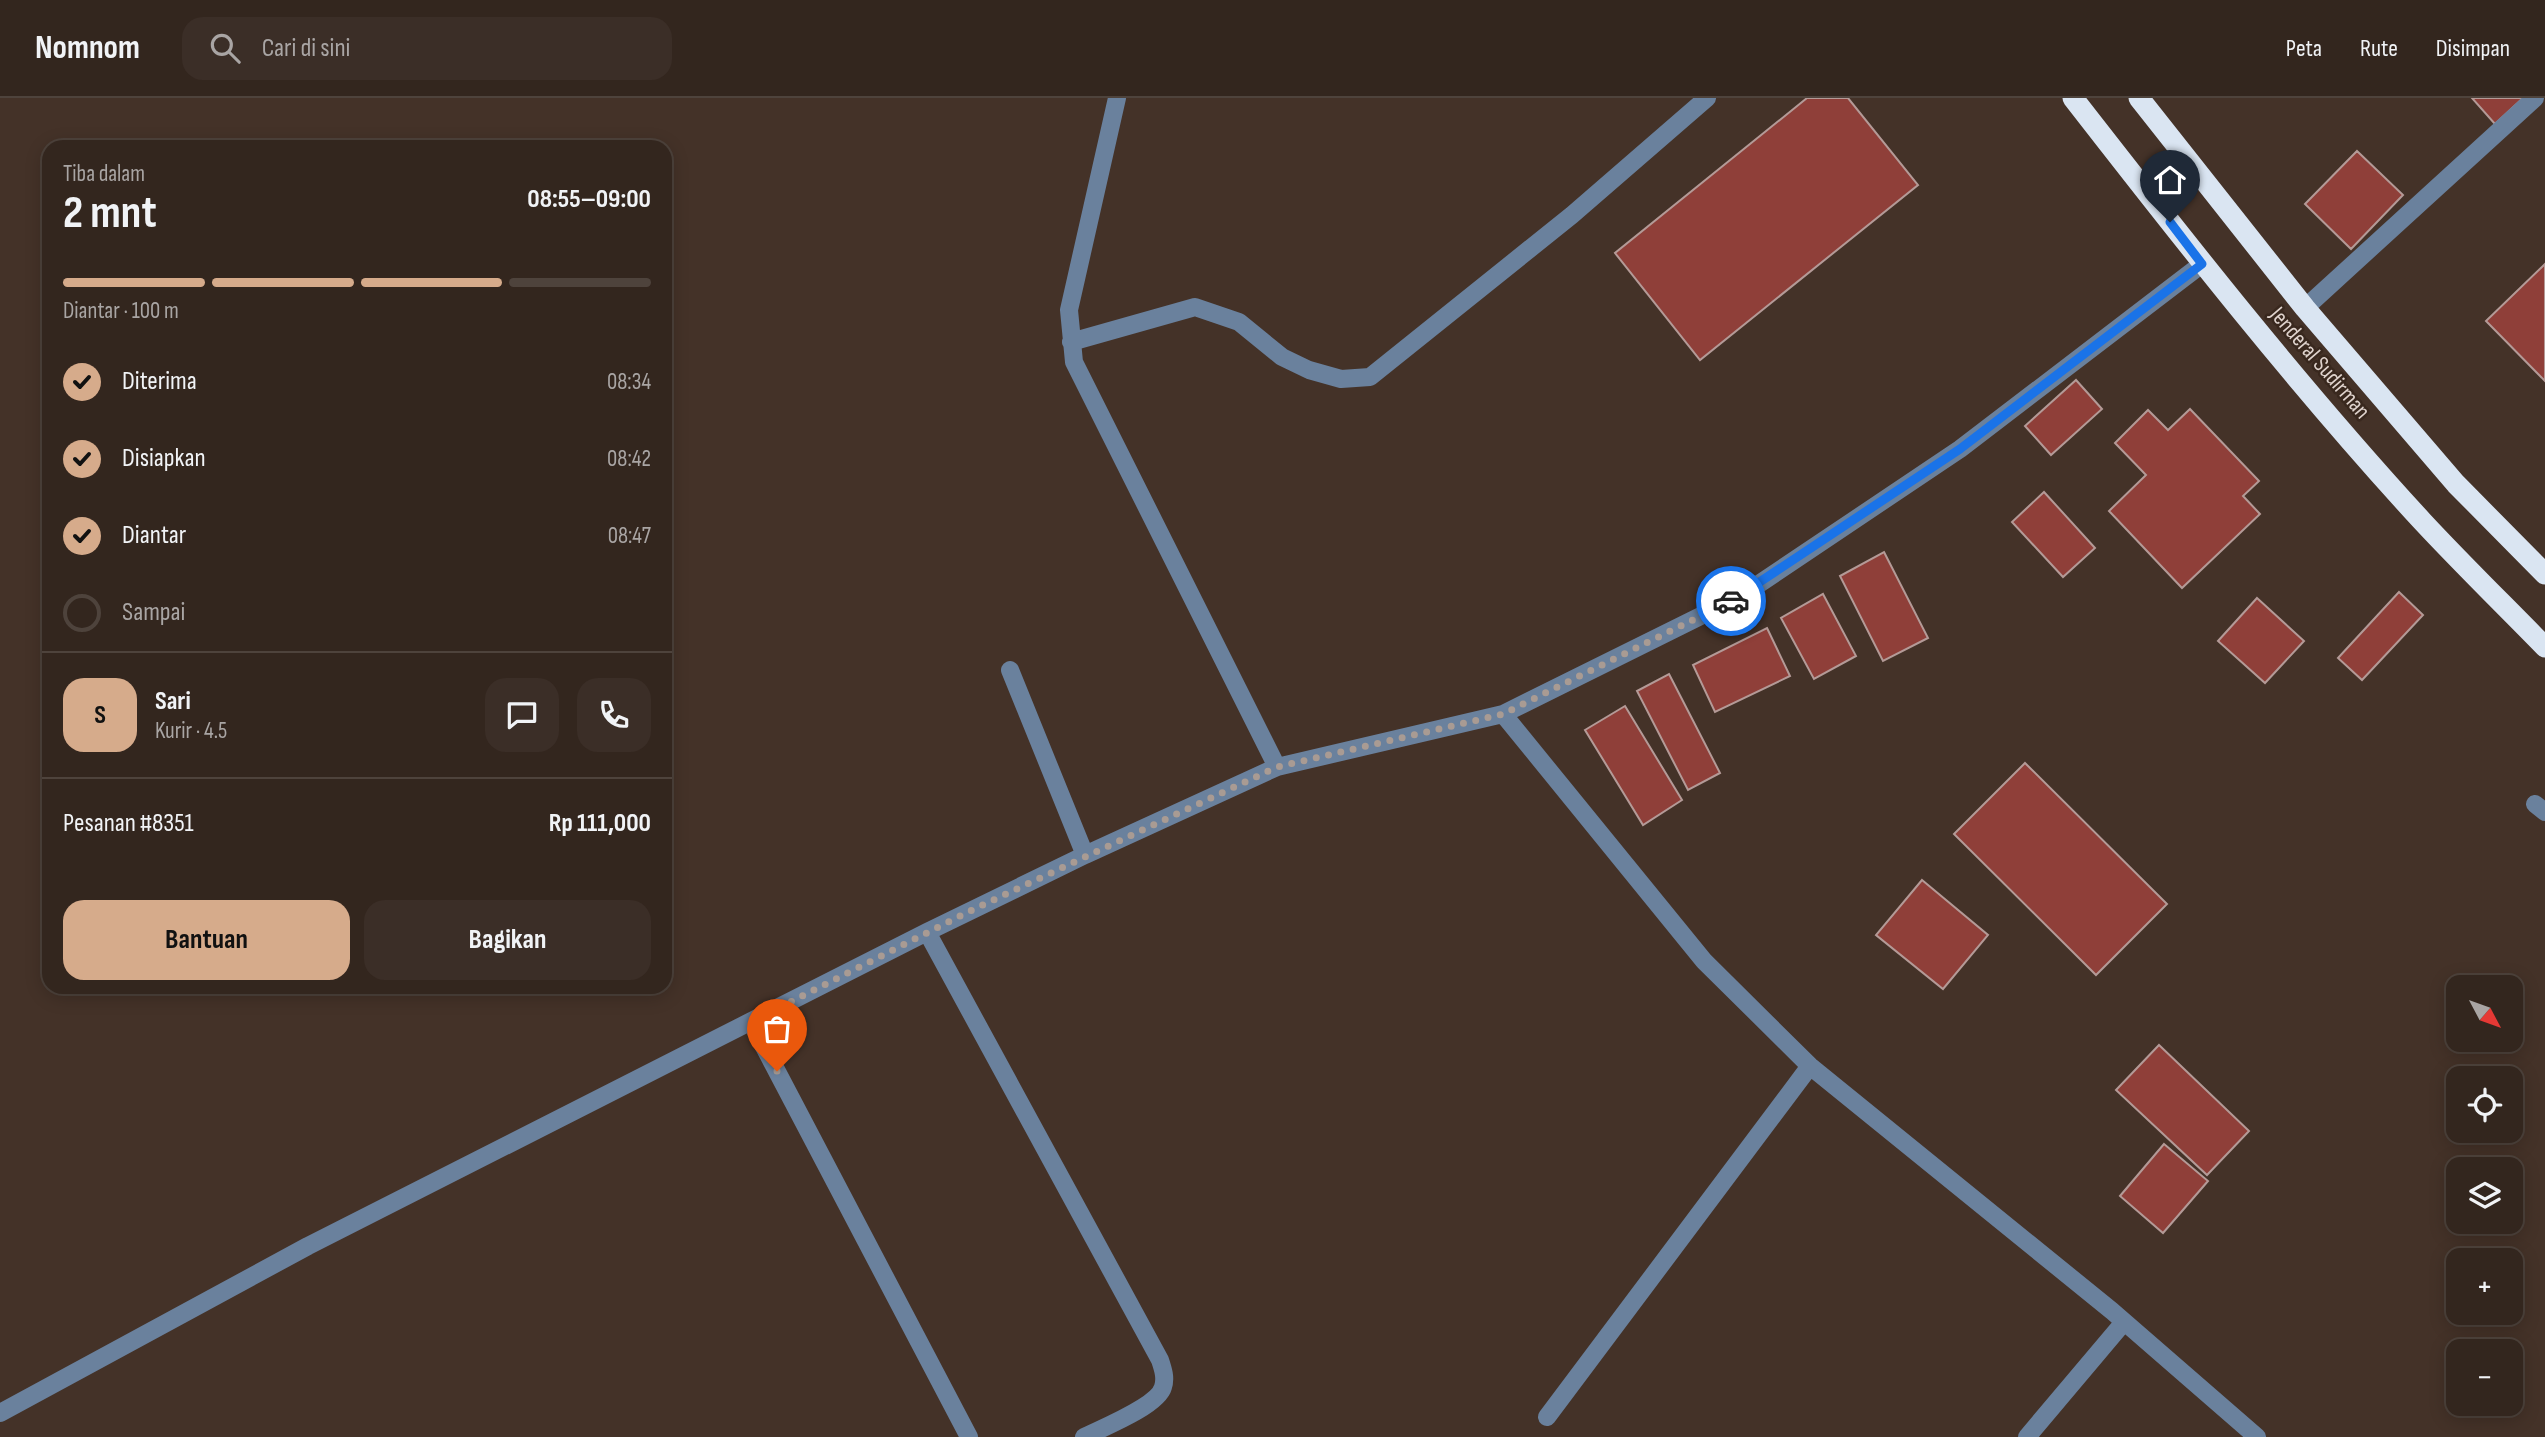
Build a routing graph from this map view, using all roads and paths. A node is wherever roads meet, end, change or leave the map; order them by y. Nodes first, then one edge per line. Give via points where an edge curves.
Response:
1 (1117, 98) edge
2 (1707, 98) edge
3 (2073, 98) edge
4 (2140, 98) edge
5 (2535, 98) edge
6 (2202, 264) junction
7 (2305, 308) junction
8 (1070, 342) junction
9 (2545, 574) edge
10 (2545, 646) edge
11 (1010, 670) dead end
12 (1503, 714) junction
13 (1277, 767) junction
14 (1085, 855) junction
15 (927, 932) junction
16 (751, 1022) junction
17 (1810, 1066) junction
18 (2124, 1322) junction
19 (0, 1413) edge
20 (1547, 1417) dead end
21 (970, 1437) edge
22 (1084, 1437) edge
23 (2027, 1437) edge
24 (2257, 1437) edge

1 - 8 street via 1069,310
2 - 8 street via 1572,215 1370,377 1341,379 1309,370 1282,357 1239,322 1195,307
3 - 6 highway, Jenderal Sudirman
4 - 7 highway
5 - 7 street
6 - 10 highway, Jenderal Sudirman via 2423,521
6 - 12 street via 1960,449 1741,596
7 - 9 highway via 2456,484
8 - 13 street via 1074,362
11 - 14 street
12 - 13 street
12 - 17 street via 1704,961
13 - 14 street
14 - 15 street
15 - 16 street
15 - 22 street via 1160,1360 1163,1389 1153,1401
16 - 19 street via 308,1245
16 - 21 street
17 - 18 street
17 - 20 street
18 - 23 street
18 - 24 street

